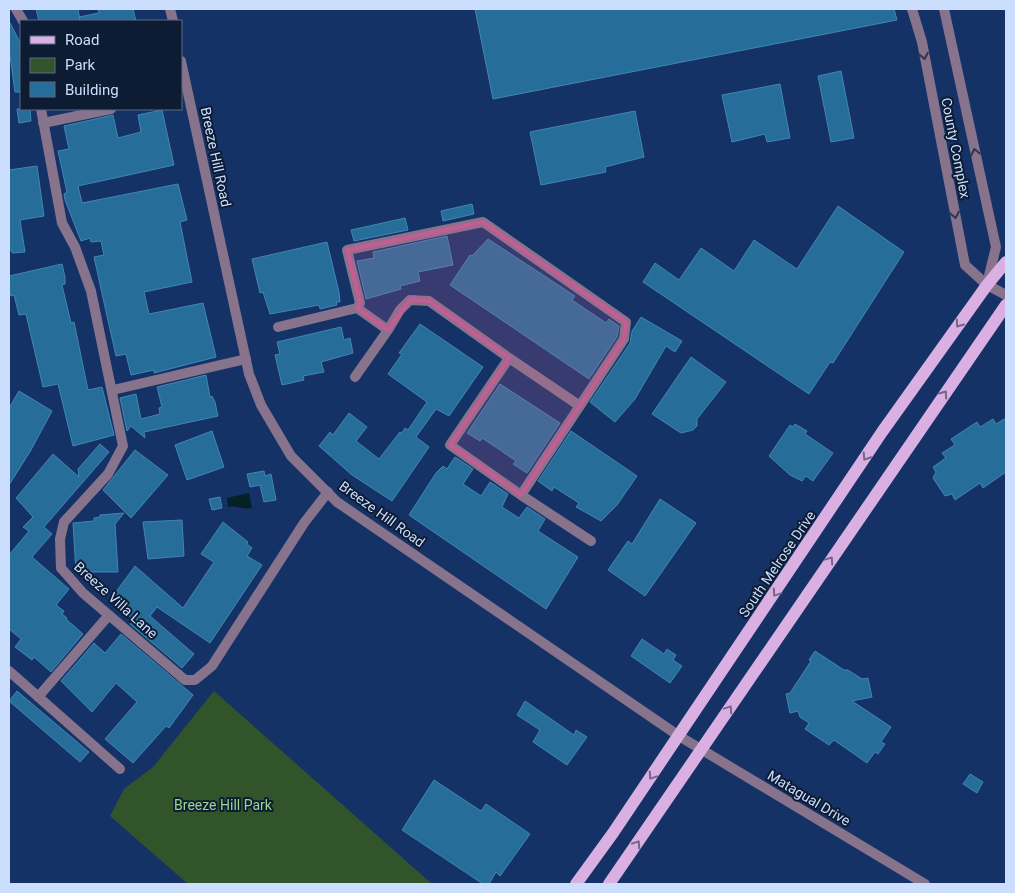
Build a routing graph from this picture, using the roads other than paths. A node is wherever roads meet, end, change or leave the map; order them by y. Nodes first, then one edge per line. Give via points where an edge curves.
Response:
1 (16, 9) edge
2 (912, 9) edge
3 (944, 9) edge
4 (22, 20) edge
5 (182, 69) edge
6 (185, 94) edge
7 (42, 110) edge
8 (106, 110) edge
9 (43, 122) junction
10 (1006, 262) edge
11 (987, 285) junction
12 (1006, 295) edge
13 (1006, 305) edge
14 (357, 308) junction
15 (278, 327) dead end
16 (388, 330) junction
17 (509, 358) junction
18 (246, 359) junction
19 (355, 377) dead end
20 (112, 390) junction
21 (580, 406) junction
22 (328, 492) junction
23 (521, 495) junction
24 (591, 541) dead end
25 (109, 615) junction
26 (9, 671) edge
27 (38, 697) junction
28 (679, 736) junction
29 (701, 749) junction
30 (120, 769) dead end
31 (576, 884) edge
32 (609, 884) edge
33 (925, 884) edge

1 - 4 street
2 -> 11 street, County Complex via 922,42 965,265
11 -> 3 street, County Complex via 996,247
5 - 6 street, Breeze Hill Road
6 - 18 street, Breeze Hill Road
7 - 9 street, Breeze Villa Lane
8 - 9 street
9 - 20 street, Breeze Villa Lane via 62,223 75,247 91,291
10 - 11 main road, South Melrose Drive
11 - 12 street, County Complex
11 -> 28 main road, South Melrose Drive via 882,432
29 -> 13 main road
14 - 15 street
14 - 16 street
14 - 21 street via 360,303 347,250 483,222 626,322 624,339
16 - 17 street via 410,300 429,301
16 - 19 street
17 - 21 street
17 - 23 street via 450,445
18 - 20 street
18 - 22 street, Breeze Hill Road via 260,405 290,456
20 - 25 street, Breeze Villa Lane via 122,449 108,474 64,522 60,539 61,568
21 - 23 street
22 - 25 street, Breeze Villa Lane via 304,523 210,668 195,680 185,680
22 - 28 street, Breeze Hill Road via 356,515
23 - 24 street
25 - 27 street
26 - 27 street
27 - 30 street
28 - 29 street, Matagual Drive
28 -> 31 main road, South Melrose Drive
32 -> 29 main road
29 - 33 street, Matagual Drive

